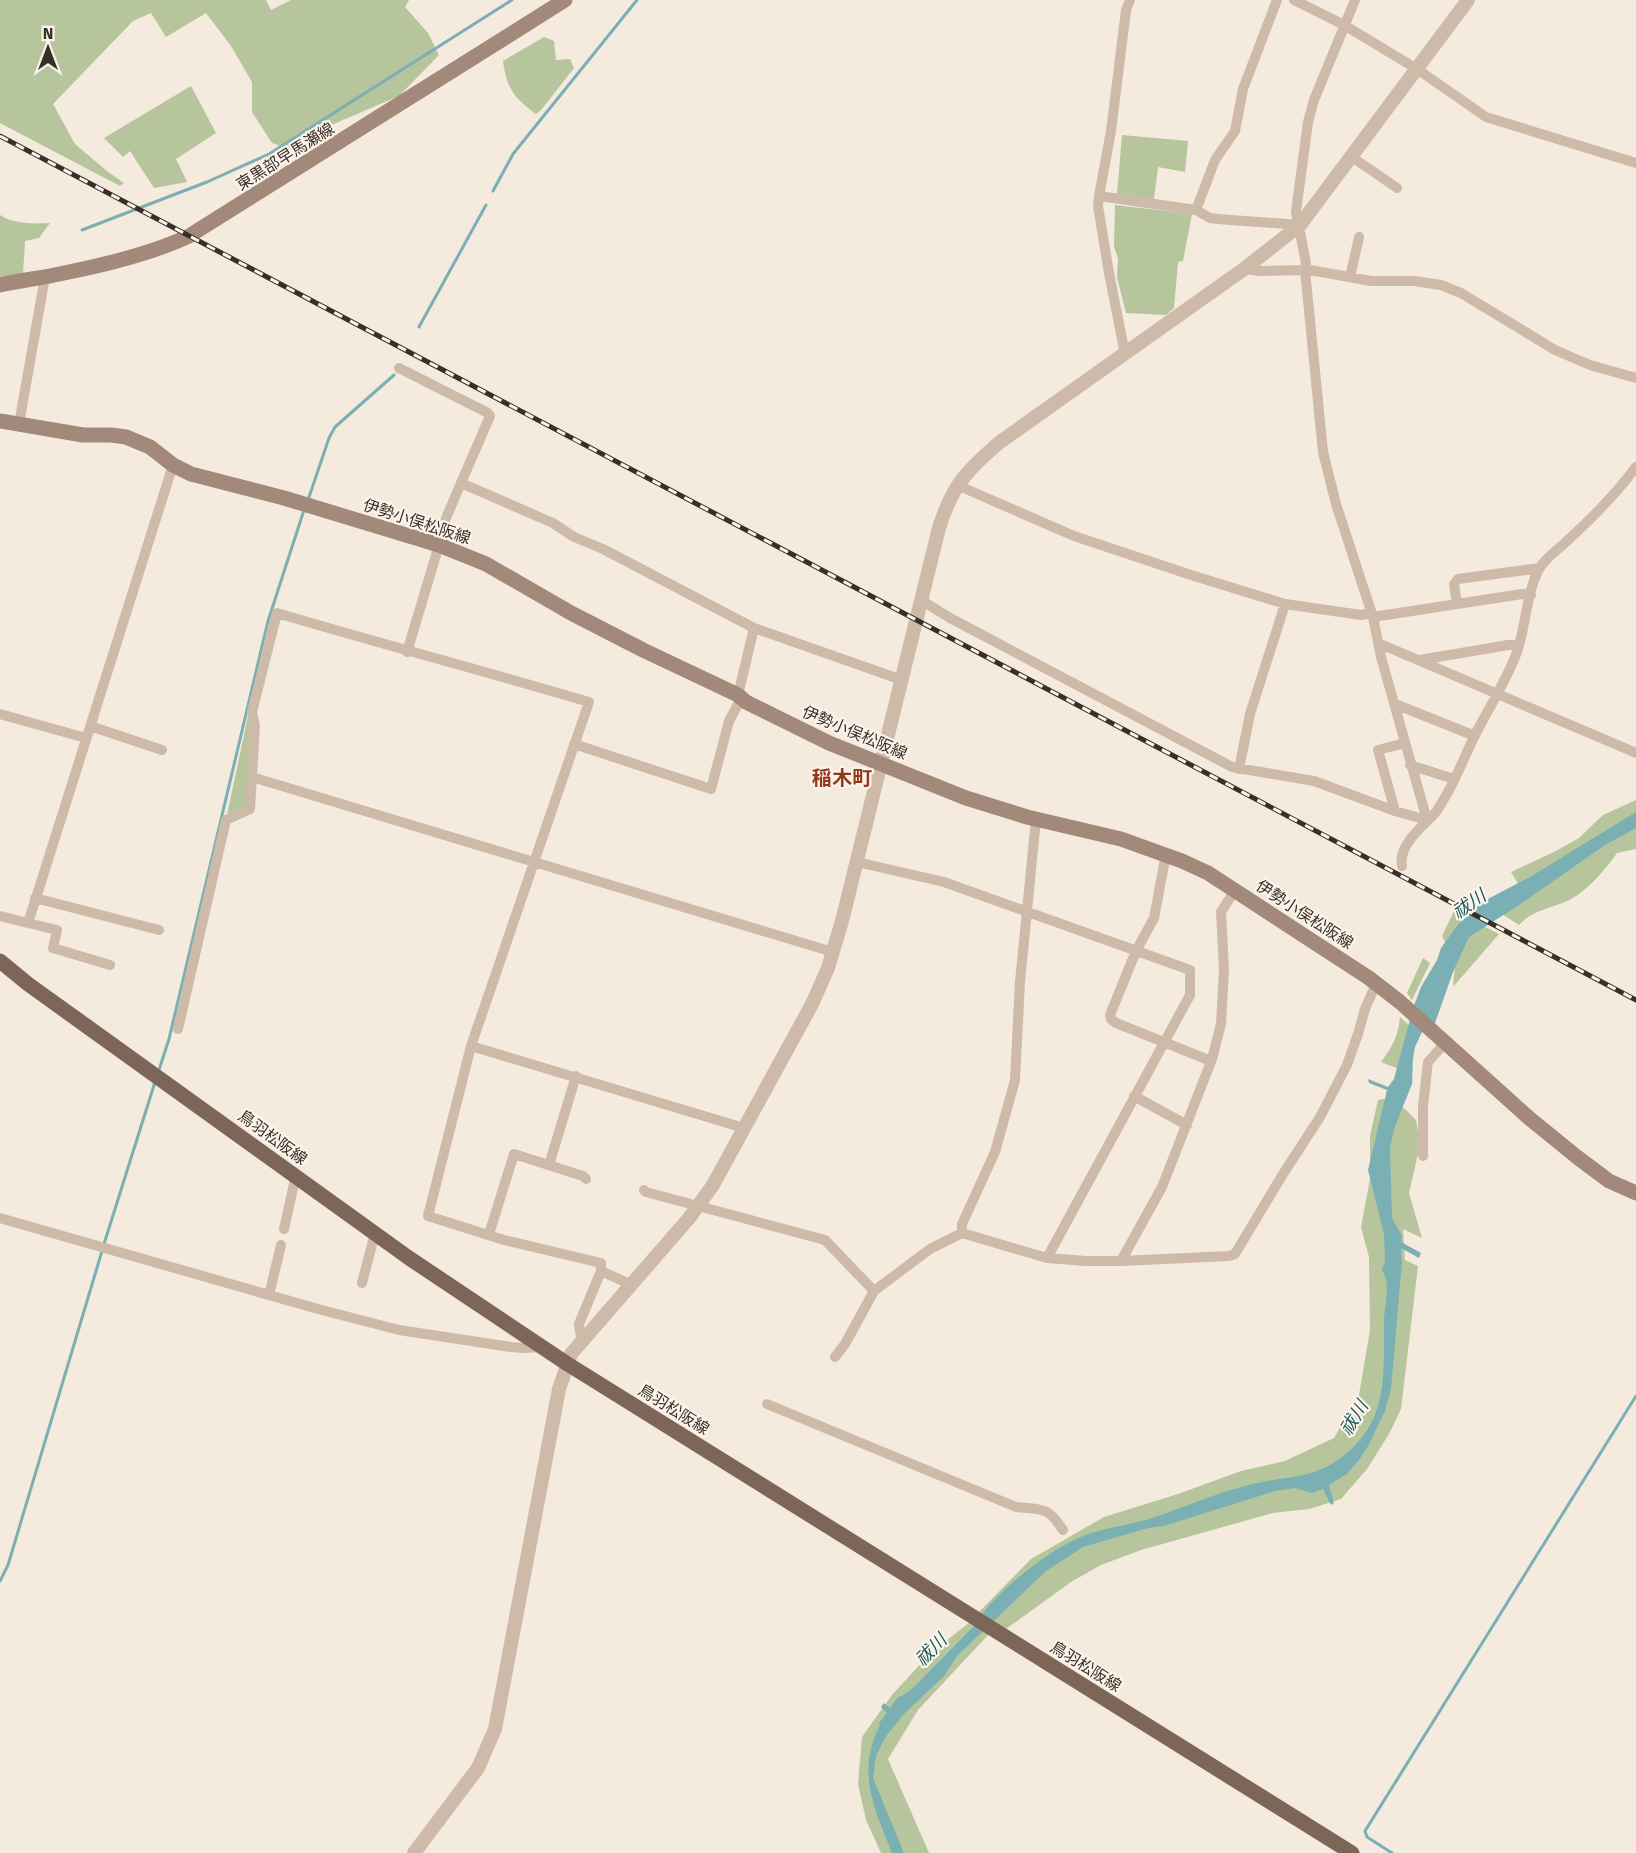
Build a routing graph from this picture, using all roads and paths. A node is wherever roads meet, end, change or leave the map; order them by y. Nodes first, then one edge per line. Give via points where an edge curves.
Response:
1 (565, 0) edge
2 (1130, 0) edge
3 (1277, 0) edge
4 (1294, 0) edge
5 (1355, 0) edge
6 (1468, 0) edge
7 (1344, 25) junction
8 (1417, 69) junction
9 (1352, 157) junction
10 (1636, 163) edge
11 (1397, 188) dead end
12 (1099, 196) junction
13 (1196, 210) junction
14 (1300, 225) junction
15 (1359, 237) dead end
16 (1244, 269) junction
17 (1305, 270) junction
18 (45, 277) junction
19 (1350, 277) junction
20 (0, 285) edge
21 (1125, 354) junction
22 (399, 368) dead end
23 (1636, 378) edge
24 (0, 422) edge
25 (19, 424) junction
26 (173, 465) junction
27 (1636, 467) edge
28 (461, 483) junction
29 (957, 485) junction
30 (437, 544) junction
31 (1540, 568) junction
32 (1531, 595) junction
33 (921, 600) junction
34 (1285, 604) junction
35 (1457, 604) junction
36 (1373, 615) junction
37 (754, 628) junction
38 (1378, 643) junction
39 (1519, 645) junction
40 (407, 652) junction
41 (1420, 660) junction
42 (902, 680) junction
43 (1498, 694) junction
44 (740, 696) junction
45 (1395, 704) junction
46 (0, 714) edge
47 (90, 726) junction
48 (1475, 736) junction
49 (86, 738) junction
50 (1405, 743) junction
51 (574, 744) junction
52 (162, 750) dead end
53 (1636, 753) edge
54 (880, 764) junction
55 (1410, 765) junction
56 (1239, 769) junction
57 (252, 777) junction
58 (1454, 779) junction
59 (1395, 811) junction
60 (1036, 819) junction
61 (1427, 820) junction
62 (1166, 855) junction
63 (857, 862) junction
64 (534, 863) junction
65 (1402, 866) dead end
66 (1235, 890) junction
67 (35, 898) junction
68 (1028, 911) junction
69 (0, 916) edge
70 (28, 922) junction
71 (159, 930) dead end
72 (1136, 951) junction
73 (833, 952) junction
74 (0, 961) edge
75 (110, 965) dead end
76 (1376, 984) junction
77 (178, 1029) dead end
78 (1164, 1042) junction
79 (1444, 1042) junction
80 (471, 1046) junction
81 (1211, 1061) junction
82 (576, 1077) junction
83 (1134, 1096) junction
84 (1187, 1125) junction
85 (744, 1128) junction
86 (1423, 1156) dead end
87 (549, 1165) junction
88 (296, 1175) junction
89 (586, 1179) dead end
90 (644, 1190) dead end
91 (1636, 1193) edge
92 (699, 1206) junction
93 (0, 1218) edge
94 (284, 1229) dead end
95 (375, 1233) junction
96 (962, 1233) junction
97 (489, 1234) junction
98 (281, 1245) dead end
99 (1047, 1258) junction
100 (1121, 1261) junction
101 (601, 1271) junction
102 (362, 1283) dead end
103 (632, 1285) junction
104 (874, 1291) junction
105 (270, 1295) junction
106 (583, 1341) junction
107 (542, 1347) junction
108 (835, 1356) dead end
109 (566, 1363) junction
110 (767, 1404) dead end
111 (1063, 1530) dead end
112 (414, 1853) edge
113 (1352, 1853) edge

1 - 18 main road, 東黒部早馬瀬線 via 189,236 95,266
2 - 12 street
3 - 13 street via 1243,89 1235,131 1215,160
4 - 7 street
5 - 7 street
6 - 8 street
7 - 8 street
7 - 14 street via 1308,123 1296,212
8 - 9 street
8 - 10 street via 1486,117
9 - 11 street
9 - 14 street
12 - 13 street
12 - 21 street
13 - 14 street via 1210,218
14 - 16 street
14 - 17 street
15 - 19 street
16 - 17 street
16 - 21 street
17 - 19 street
17 - 36 street via 1323,452
18 - 20 main road, 東黒部早馬瀬線
18 - 25 street
19 - 23 street via 1422,281 1451,289 1555,350
21 - 29 street via 1000,442
22 - 28 street via 490,416
24 - 25 main road, 伊勢小俣松阪線
25 - 26 main road, 伊勢小俣松阪線 via 82,435 126,437 150,447
26 - 30 main road, 伊勢小俣松阪線 via 204,479 284,498
26 - 47 street
27 - 31 street
28 - 30 street
28 - 37 street via 553,523
29 - 33 street via 945,509
29 - 34 street via 1074,536
30 - 40 street
30 - 44 main road, 伊勢小俣松阪線 via 486,564 571,613
31 - 32 street
31 - 35 street via 1458,579 1454,584
32 - 35 street
32 - 39 street
33 - 42 street
33 - 56 street
34 - 36 street
34 - 56 street via 1250,714
35 - 36 street
36 - 38 street
37 - 42 street
37 - 44 street
38 - 41 street
38 - 45 street
39 - 41 street
39 - 43 street
40 - 51 street via 589,702
40 - 57 street via 277,613 252,712
41 - 43 street
42 - 54 street
43 - 48 street
43 - 53 street
44 - 51 street via 729,721 711,789
44 - 54 main road, 伊勢小俣松阪線 via 801,730
45 - 48 street
45 - 50 street
46 - 49 street
47 - 49 street
47 - 52 street
48 - 58 street
49 - 67 street
50 - 55 street
50 - 59 street via 1378,750
51 - 64 street
54 - 60 main road, 伊勢小俣松阪線 via 966,798
54 - 63 street
55 - 58 street
55 - 61 street
56 - 59 street via 1314,781
57 - 64 street
57 - 77 street via 250,809 226,820
58 - 61 street via 1436,812
59 - 61 street
60 - 62 main road, 伊勢小俣松阪線 via 1107,835
60 - 68 street
61 - 65 street via 1407,846
62 - 66 main road, 伊勢小俣松阪線 via 1197,867
62 - 72 street via 1154,918
63 - 68 street via 944,882
63 - 73 street
64 - 73 street
64 - 80 street
66 - 76 main road, 伊勢小俣松阪線
66 - 81 street via 1221,912 1221,1024
67 - 70 street
67 - 71 street
68 - 72 street
68 - 96 street via 1015,1080 995,1152 962,1224
69 - 70 street
70 - 75 street via 57,930 53,948
72 - 78 street via 1110,1016
72 - 78 street via 1190,970 1190,996
73 - 85 street via 812,1004
74 - 88 main road, 鳥羽松阪線
76 - 79 main road, 伊勢小俣松阪線
76 - 100 street via 1347,1065 1320,1117 1235,1254
78 - 81 street
78 - 83 street
79 - 86 street via 1428,1062
79 - 91 main road, 伊勢小俣松阪線 via 1576,1157 1609,1181
80 - 82 street
80 - 97 street via 428,1216
81 - 84 street
82 - 85 street
82 - 87 street
83 - 84 street
83 - 99 street
84 - 100 street via 1162,1187
85 - 92 street
87 - 89 street
87 - 97 street via 514,1154
88 - 94 street
88 - 95 main road, 鳥羽松阪線
90 - 92 street
92 - 103 street
92 - 104 street via 825,1240
93 - 105 street
95 - 102 street
95 - 107 main road, 鳥羽松阪線
96 - 99 street
96 - 104 street via 930,1249
97 - 101 street via 601,1263
98 - 105 street
99 - 100 street
101 - 103 street
101 - 106 street via 579,1324
103 - 106 street
104 - 108 street
105 - 107 street via 399,1330 512,1347
106 - 109 street
107 - 109 main road, 鳥羽松阪線
109 - 112 street via 495,1729 478,1768
109 - 113 main road, 鳥羽松阪線
110 - 111 street via 1016,1508 1046,1510

